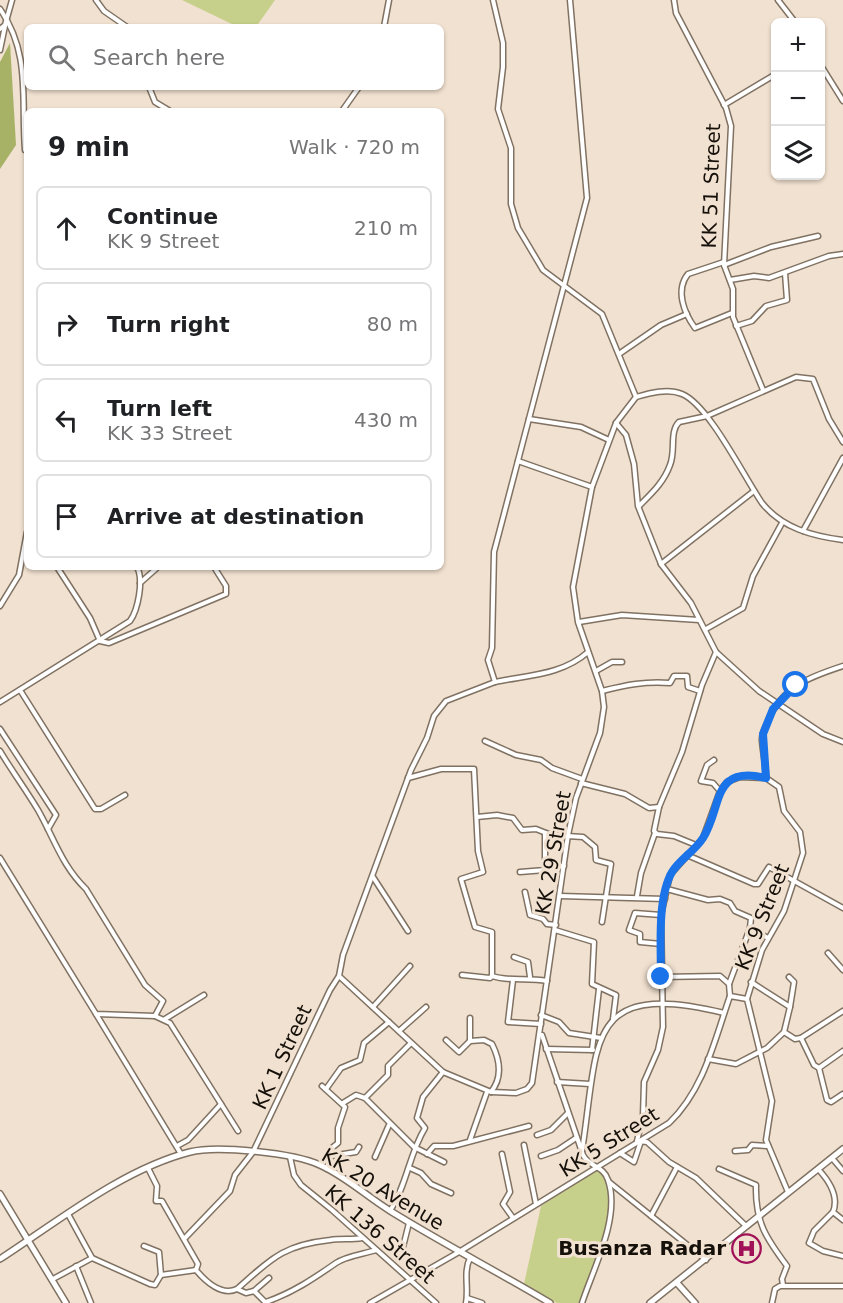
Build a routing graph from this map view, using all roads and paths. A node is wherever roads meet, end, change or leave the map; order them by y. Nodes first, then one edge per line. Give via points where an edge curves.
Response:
1 (13, 0) edge
2 (96, 0) edge
3 (389, 0) edge
4 (493, 0) edge
5 (570, 0) edge
6 (674, 0) edge
7 (778, 0) edge
8 (0, 10) edge
9 (792, 18) edge
10 (7, 21) junction
11 (122, 24) edge
12 (385, 24) edge
13 (0, 29) edge
14 (0, 50) edge
15 (825, 72) edge
16 (771, 77) edge
17 (24, 83) edge
18 (25, 90) edge
19 (149, 90) edge
20 (357, 90) edge
21 (843, 101) edge
22 (724, 105) junction
23 (25, 108) edge
24 (165, 108) edge
25 (344, 108) edge
26 (818, 236) dead end
27 (843, 254) edge
28 (724, 264) junction
29 (785, 273) junction
30 (730, 280) junction
31 (564, 283) junction
32 (732, 313) junction
33 (687, 314) junction
34 (736, 326) junction
35 (619, 354) junction
36 (763, 390) junction
37 (636, 397) junction
38 (707, 416) junction
39 (529, 418) junction
40 (616, 423) junction
41 (609, 440) junction
42 (843, 442) edge
43 (843, 458) edge
44 (518, 461) junction
45 (592, 487) junction
46 (753, 491) junction
47 (638, 506) junction
48 (782, 523) junction
49 (803, 531) junction
50 (843, 540) edge
51 (24, 555) edge
52 (661, 564) junction
53 (59, 570) edge
54 (137, 570) edge
55 (154, 570) edge
56 (216, 570) edge
57 (139, 583) junction
58 (0, 606) edge
59 (700, 620) junction
60 (578, 622) junction
61 (706, 629) junction
62 (100, 641) junction
63 (588, 652) junction
64 (716, 652) junction
65 (622, 662) dead end
66 (843, 666) edge
67 (596, 671) junction
68 (495, 682) junction
69 (20, 690) junction
70 (602, 691) junction
71 (700, 691) junction
72 (0, 702) edge
73 (778, 702) junction
74 (0, 729) edge
75 (485, 741) dead end
76 (843, 742) edge
77 (0, 751) edge
78 (714, 760) dead end
79 (408, 778) junction
80 (766, 778) junction
81 (582, 781) junction
82 (720, 790) junction
83 (125, 795) dead end
84 (659, 807) junction
85 (477, 817) junction
86 (48, 829) junction
87 (655, 832) junction
88 (545, 833) junction
89 (568, 836) junction
90 (696, 845) junction
91 (687, 855) junction
92 (0, 858) edge
93 (564, 866) junction
94 (545, 867) junction
95 (520, 872) dead end
96 (373, 876) junction
97 (794, 883) junction
98 (667, 889) junction
99 (525, 892) dead end
100 (560, 896) junction
101 (637, 896) junction
102 (607, 898) junction
103 (665, 899) junction
104 (843, 908) edge
105 (661, 915) junction
106 (602, 922) dead end
107 (556, 927) junction
108 (750, 928) junction
109 (408, 931) dead end
110 (768, 938) junction
111 (661, 944) junction
112 (828, 953) dead end
113 (514, 957) dead end
114 (410, 966) dead end
115 (843, 970) edge
116 (462, 975) dead end
117 (339, 976) junction
118 (492, 976) junction
119 (530, 977) junction
120 (661, 977) junction
121 (789, 977) dead end
122 (513, 980) junction
123 (547, 981) junction
124 (752, 982) junction
125 (729, 984) junction
126 (598, 989) junction
127 (204, 995) dead end
128 (730, 996) junction
129 (747, 999) junction
130 (663, 1002) junction
131 (373, 1007) junction
132 (426, 1007) dead end
133 (790, 1007) junction
134 (843, 1011) edge
135 (724, 1013) junction
136 (96, 1014) junction
137 (541, 1015) junction
138 (155, 1016) junction
139 (470, 1018) dead end
140 (165, 1019) junction
141 (613, 1020) junction
142 (389, 1022) junction
143 (541, 1024) junction
144 (399, 1031) junction
145 (540, 1032) junction
146 (784, 1032) junction
147 (592, 1037) junction
148 (601, 1038) junction
149 (801, 1038) junction
150 (446, 1040) dead end
151 (470, 1041) junction
152 (411, 1043) junction
153 (546, 1049) junction
154 (594, 1051) junction
155 (843, 1051) edge
156 (759, 1052) junction
157 (708, 1059) junction
158 (819, 1068) junction
159 (443, 1072) junction
160 (557, 1082) junction
161 (590, 1084) junction
162 (489, 1092) junction
163 (843, 1094) edge
164 (365, 1098) junction
165 (343, 1103) junction
166 (221, 1104) junction
167 (568, 1113) junction
168 (389, 1125) junction
169 (529, 1126) dead end
170 (238, 1131) dead end
171 (537, 1136) dead end
172 (576, 1138) junction
173 (470, 1140) junction
174 (639, 1141) junction
175 (524, 1145) dead end
176 (177, 1146) junction
177 (768, 1146) junction
178 (359, 1147) dead end
179 (414, 1147) junction
180 (843, 1149) edge
181 (582, 1151) junction
182 (735, 1151) dead end
183 (253, 1152) junction
184 (620, 1153) junction
185 (181, 1154) junction
186 (427, 1154) junction
187 (502, 1154) dead end
188 (290, 1156) junction
189 (331, 1156) junction
190 (541, 1156) dead end
191 (375, 1157) dead end
192 (832, 1158) junction
193 (444, 1162) dead end
194 (598, 1166) junction
195 (677, 1167) junction
196 (147, 1168) junction
197 (410, 1168) junction
198 (327, 1169) junction
199 (719, 1169) dead end
200 (819, 1170) junction
201 (843, 1171) edge
202 (609, 1182) junction
203 (451, 1193) dead end
204 (789, 1193) junction
205 (0, 1194) edge
206 (536, 1204) junction
207 (390, 1211) junction
208 (832, 1212) junction
209 (68, 1214) junction
210 (651, 1216) junction
211 (513, 1218) junction
212 (758, 1218) junction
213 (843, 1220) edge
214 (409, 1223) junction
215 (747, 1226) junction
216 (185, 1238) junction
217 (363, 1238) junction
218 (28, 1240) junction
219 (144, 1246) dead end
220 (403, 1247) dead end
221 (376, 1250) junction
222 (459, 1252) junction
223 (843, 1256) edge
224 (92, 1258) junction
225 (470, 1258) junction
226 (0, 1259) edge
227 (706, 1260) junction
228 (76, 1266) junction
229 (196, 1270) junction
230 (161, 1275) junction
231 (269, 1278) dead end
232 (53, 1279) junction
233 (411, 1280) junction
234 (677, 1283) junction
235 (783, 1285) junction
236 (843, 1286) edge
237 (237, 1289) junction
238 (254, 1291) junction
239 (381, 1297) junction
240 (467, 1301) edge
241 (66, 1303) edge
242 (91, 1303) edge
243 (266, 1303) edge
244 (370, 1303) edge
245 (383, 1303) edge
246 (436, 1303) edge
247 (482, 1303) edge
248 (550, 1303) edge
249 (582, 1303) edge
250 (650, 1303) edge
251 (695, 1303) edge
252 (772, 1303) edge

1 - 10 street
2 - 11 street
3 - 12 street
4 - 31 street via 502,43 498,109 511,148 513,213 536,261
5 - 31 street via 587,198
6 - 22 street, KK 51 Street via 676,13
7 - 9 street
8 - 10 street
10 - 13 street
10 - 14 street
10 - 17 street via 12,25
15 - 21 street
16 - 22 street
18 - 23 street
19 - 24 street via 155,102
20 - 25 street
22 - 28 street, KK 51 Street via 732,132
26 - 28 street
27 - 29 street
28 - 30 street
28 - 33 street, KK 51 Street via 691,272 685,278 681,291
29 - 30 street
29 - 34 street via 786,301 765,307 752,321
30 - 32 street via 734,294
31 - 35 street via 602,314
31 - 39 street
32 - 33 street via 695,328
32 - 34 street
33 - 35 street via 661,325
34 - 36 street
35 - 37 street
36 - 38 street
36 - 42 street via 796,377 812,377
37 - 38 street via 657,392 682,394
37 - 40 street, KK 29 Street
38 - 46 street
38 - 47 street via 677,423 671,464 662,482
39 - 41 street via 581,427
39 - 44 street
40 - 41 street, KK 29 Street
40 - 47 street via 626,435 634,464
41 - 45 street, KK 29 Street
43 - 49 street
44 - 45 street
44 - 68 street via 493,559 492,648 488,660
45 - 60 street, KK 29 Street via 573,588
46 - 48 street
46 - 52 street
47 - 52 street
48 - 49 street
48 - 61 street via 753,576 744,607
49 - 50 street
51 - 58 street via 19,576
52 - 59 street
53 - 62 street
54 - 57 street
55 - 57 street
56 - 62 street via 226,586 226,594 113,642
57 - 62 street via 136,613
59 - 60 street via 622,615
59 - 61 street
60 - 63 street, KK 29 Street
61 - 64 street
62 - 69 street
63 - 67 street, KK 29 Street
63 - 68 street, KK 1 Street via 575,664 558,671
64 - 71 street
64 - 73 street via 759,692
65 - 67 street via 612,662
66 - 73 street, KK 9 Street via 806,679
67 - 70 street, KK 29 Street
68 - 79 street, KK 1 Street via 439,707
69 - 72 street
69 - 83 street via 94,808 101,809
70 - 71 street via 644,681 670,682 674,675 687,676 688,687
70 - 81 street, KK 29 Street via 600,733
71 - 84 street via 682,752
73 - 76 street via 823,734
73 - 80 street, KK 9 Street via 761,740
74 - 86 street via 55,811
75 - 81 street via 541,760
77 - 86 street
78 - 82 street via 709,762 701,781 713,783
79 - 85 street via 441,769 474,769
79 - 96 street, KK 1 Street
80 - 82 street via 740,777
80 - 97 street, KK 9 Street via 779,787 784,811 800,832 803,853
81 - 84 street via 625,794 649,808
81 - 89 street, KK 29 Street
82 - 90 street via 708,826
84 - 87 street
85 - 88 street via 513,818 520,829
85 - 118 street via 483,872 461,879 476,929 492,933
86 - 138 street via 63,863 86,889 145,986 163,1001
87 - 90 street
87 - 101 street
88 - 89 street
88 - 94 street
89 - 93 street, KK 29 Street
89 - 102 street via 585,839 595,847 596,860 611,864
90 - 91 street
91 - 97 street via 754,884 758,884 768,867
91 - 98 street via 670,875
92 - 136 street
93 - 94 street
93 - 100 street, KK 29 Street
94 - 95 street
96 - 109 street
96 - 117 street, KK 1 Street
97 - 104 street
97 - 110 street, KK 9 Street
98 - 103 street
98 - 108 street via 730,903 735,911 751,918
99 - 107 street via 530,915
100 - 102 street
100 - 107 street, KK 29 Street
101 - 102 street
101 - 103 street
102 - 106 street
103 - 105 street
105 - 111 street
105 - 111 street via 635,913 629,930 640,934 640,942
107 - 123 street, KK 29 Street
107 - 126 street via 594,941 592,984
108 - 110 street
108 - 125 street
110 - 124 street, KK 9 Street
111 - 120 street
112 - 115 street
113 - 119 street via 528,962
114 - 131 street
116 - 118 street
117 - 131 street, KK 29 Street
117 - 183 street, KK 1 Street
118 - 122 street
119 - 122 street
119 - 123 street
120 - 125 street via 720,976
120 - 130 street
121 - 133 street via 794,982
122 - 143 street via 508,1022
123 - 137 street, KK 29 Street
124 - 129 street, KK 9 Street
124 - 133 street
125 - 128 street
126 - 141 street via 616,995
126 - 147 street
127 - 140 street
128 - 129 street
128 - 135 street, KK 5 Street
129 - 156 street, KK 9 Street
130 - 135 street
130 - 141 street via 627,1008
130 - 174 street via 658,1050 644,1082
131 - 142 street, KK 29 Street
132 - 144 street
133 - 146 street
134 - 149 street
135 - 157 street, KK 5 Street
136 - 138 street
136 - 176 street
137 - 143 street, KK 29 Street
137 - 147 street via 559,1022 564,1030
138 - 140 street
139 - 151 street
140 - 166 street via 176,1029
141 - 148 street
142 - 144 street, KK 29 Street
142 - 165 street via 364,1042 360,1060 341,1068 324,1088
143 - 145 street, KK 29 Street
144 - 152 street, KK 29 Street
145 - 153 street
145 - 162 street, KK 29 Street via 531,1085 516,1093
146 - 149 street
146 - 156 street
147 - 148 street
147 - 154 street
148 - 154 street
149 - 158 street
150 - 151 street via 459,1052
151 - 162 street via 489,1042 496,1053 499,1075
152 - 159 street, KK 29 Street
152 - 164 street via 388,1066 388,1076
153 - 154 street
153 - 160 street
154 - 161 street
155 - 158 street
156 - 157 street via 732,1065
156 - 177 street, KK 9 Street via 772,1101
157 - 174 street, KK 5 Street via 676,1117
158 - 163 street via 828,1101
159 - 162 street, KK 29 Street
159 - 179 street via 418,1107 417,1118 425,1128
160 - 161 street
160 - 167 street
161 - 181 street
162 - 173 street
164 - 165 street via 356,1095
164 - 168 street
165 - 189 street via 338,1143
166 - 170 street
166 - 176 street via 193,1136
167 - 171 street via 551,1130
167 - 172 street
168 - 179 street
168 - 191 street
169 - 173 street
172 - 181 street
172 - 190 street
173 - 186 street via 453,1146 434,1146
174 - 184 street, KK 5 Street
174 - 184 street via 634,1162
174 - 195 street via 647,1142
175 - 206 street
176 - 185 street
177 - 182 street via 752,1145 748,1150
177 - 204 street, KK 9 Street
178 - 189 street via 356,1152
179 - 186 street
179 - 197 street
180 - 192 main road
181 - 194 street via 586,1161
183 - 185 main road, KK 20 Avenue via 214,1149
183 - 188 main road, KK 20 Avenue
183 - 216 street, KK 1 Street via 235,1175 230,1191
184 - 194 street, KK 5 Street
185 - 196 main road, KK 20 Avenue
186 - 193 street
187 - 211 street via 510,1192 503,1204
188 - 198 main road, KK 20 Avenue
188 - 217 street, KK 136 Street via 301,1185
189 - 198 street
192 - 200 main road
192 - 201 street
194 - 202 street
194 - 206 street, KK 5 Street
195 - 210 street
195 - 215 street via 716,1194 719,1203
196 - 209 main road, KK 20 Avenue
196 - 216 street via 157,1186 156,1201 162,1201
197 - 203 street via 431,1185
197 - 207 street
198 - 207 main road, KK 20 Avenue
199 - 212 street via 756,1185
200 - 204 main road
200 - 208 street via 833,1194
202 - 210 street
202 - 249 street via 608,1227
204 - 212 main road
205 - 218 main road
206 - 211 street, KK 5 Street
207 - 214 main road, KK 20 Avenue
208 - 213 street
208 - 223 street via 814,1230 809,1243
209 - 218 main road, KK 20 Avenue
209 - 224 street
210 - 227 street
211 - 222 street, KK 5 Street
212 - 215 main road
212 - 235 street via 771,1246 786,1265
214 - 220 street
214 - 222 main road, KK 20 Avenue
215 - 227 main road
216 - 229 street via 198,1264
217 - 221 street, KK 136 Street
217 - 237 street via 289,1248 276,1254
218 - 226 main road, KK 20 Avenue
218 - 232 main road
219 - 230 street via 159,1252
221 - 233 street, KK 136 Street
221 - 243 street via 338,1262 295,1291
222 - 225 main road, KK 20 Avenue
222 - 233 street, KK 5 Street
224 - 228 street
224 - 230 street via 155,1285
225 - 240 street via 466,1272
225 - 248 main road, KK 20 Avenue
227 - 234 main road
228 - 232 street
228 - 242 street
229 - 230 street
229 - 237 street via 224,1292
231 - 238 street
232 - 241 main road
233 - 239 street, KK 5 Street
233 - 246 street, KK 136 Street
234 - 250 main road
234 - 251 main road
235 - 236 street
235 - 252 street via 775,1289
237 - 238 street
238 - 243 street
239 - 244 street, KK 5 Street
239 - 245 street
240 - 247 street

